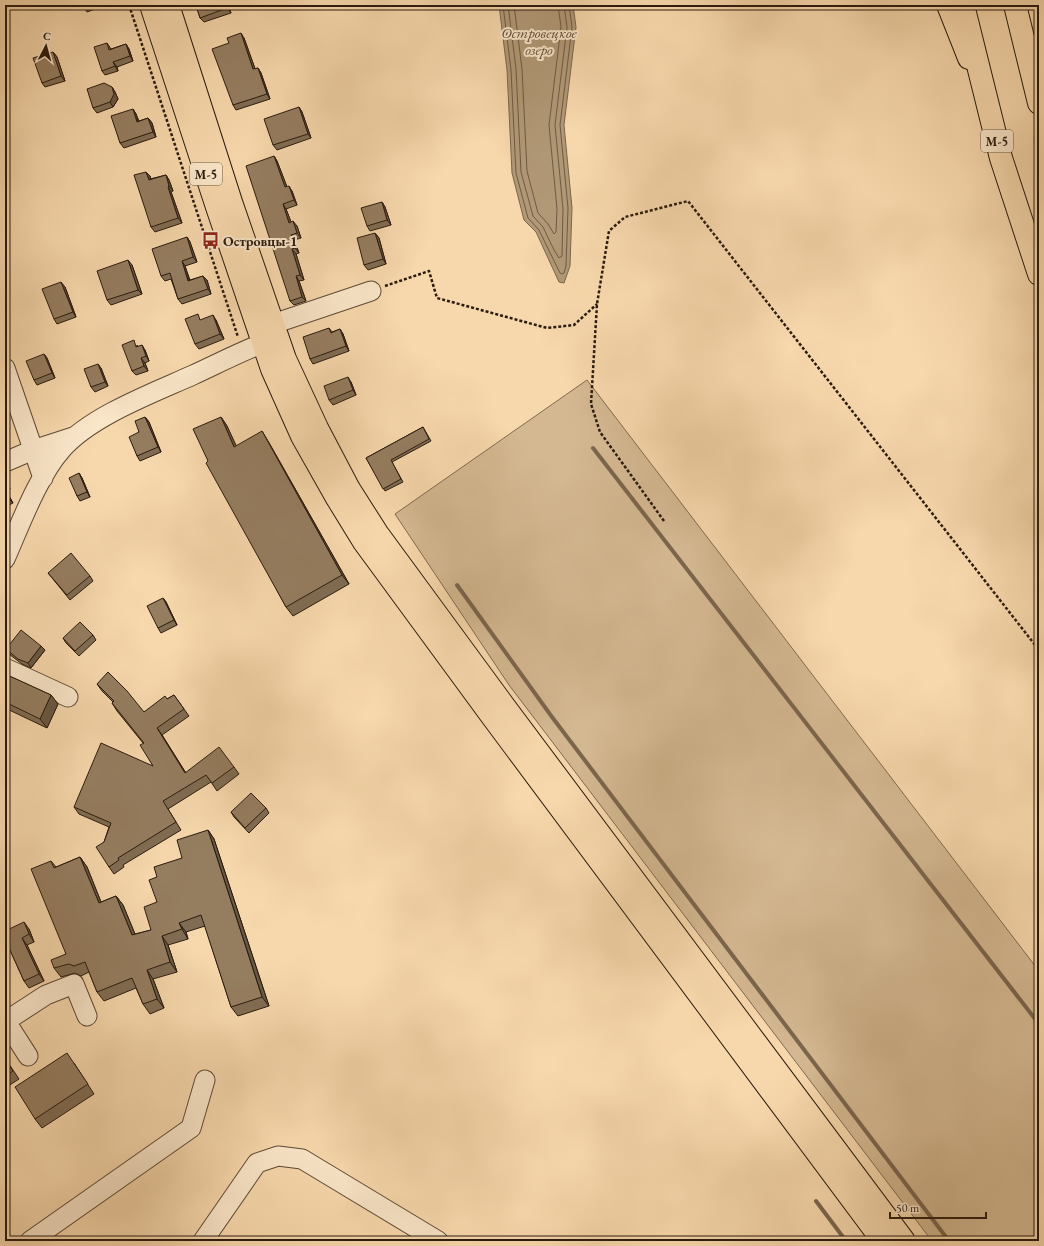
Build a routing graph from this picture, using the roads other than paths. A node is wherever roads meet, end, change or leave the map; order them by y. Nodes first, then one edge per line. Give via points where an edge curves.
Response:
1 (152, 5) edge
2 (168, 5) edge
3 (948, 5) edge
4 (963, 5) edge
5 (1015, 5) edge
6 (1039, 103) edge
7 (990, 112) junction
8 (1039, 274) edge
9 (371, 291) road end
10 (271, 335) junction
11 (5, 368) edge
12 (76, 436) junction
13 (33, 450) junction
14 (5, 462) edge
15 (43, 478) junction
16 (5, 559) edge
17 (5, 668) edge
18 (68, 697) dead end
19 (87, 1016) dead end
20 (5, 1020) edge
21 (28, 1056) dead end
22 (205, 1080) dead end
23 (414, 1235) edge
24 (30, 1241) edge
25 (203, 1241) edge
26 (438, 1241) edge
27 (883, 1241) edge
28 (904, 1241) edge

1 - 10 main road, М-5 via 217,207
2 - 10 main road, М-5
3 - 7 main road
4 - 7 main road, М-5
5 - 6 main road
7 - 8 main road, М-5 via 1001,158
9 - 10 street
10 - 12 street via 166,394 126,406
10 - 27 main road via 272,369 302,436 364,542
10 - 28 main road via 349,489 377,533
11 - 13 street
12 - 13 street
12 - 15 street via 63,448
13 - 14 street
13 - 15 street
15 - 16 street
17 - 18 street
19 - 20 street via 74,984 46,996
20 - 21 street
22 - 24 street via 191,1128
23 - 25 street via 302,1160 278,1156 257,1163
23 - 26 street

